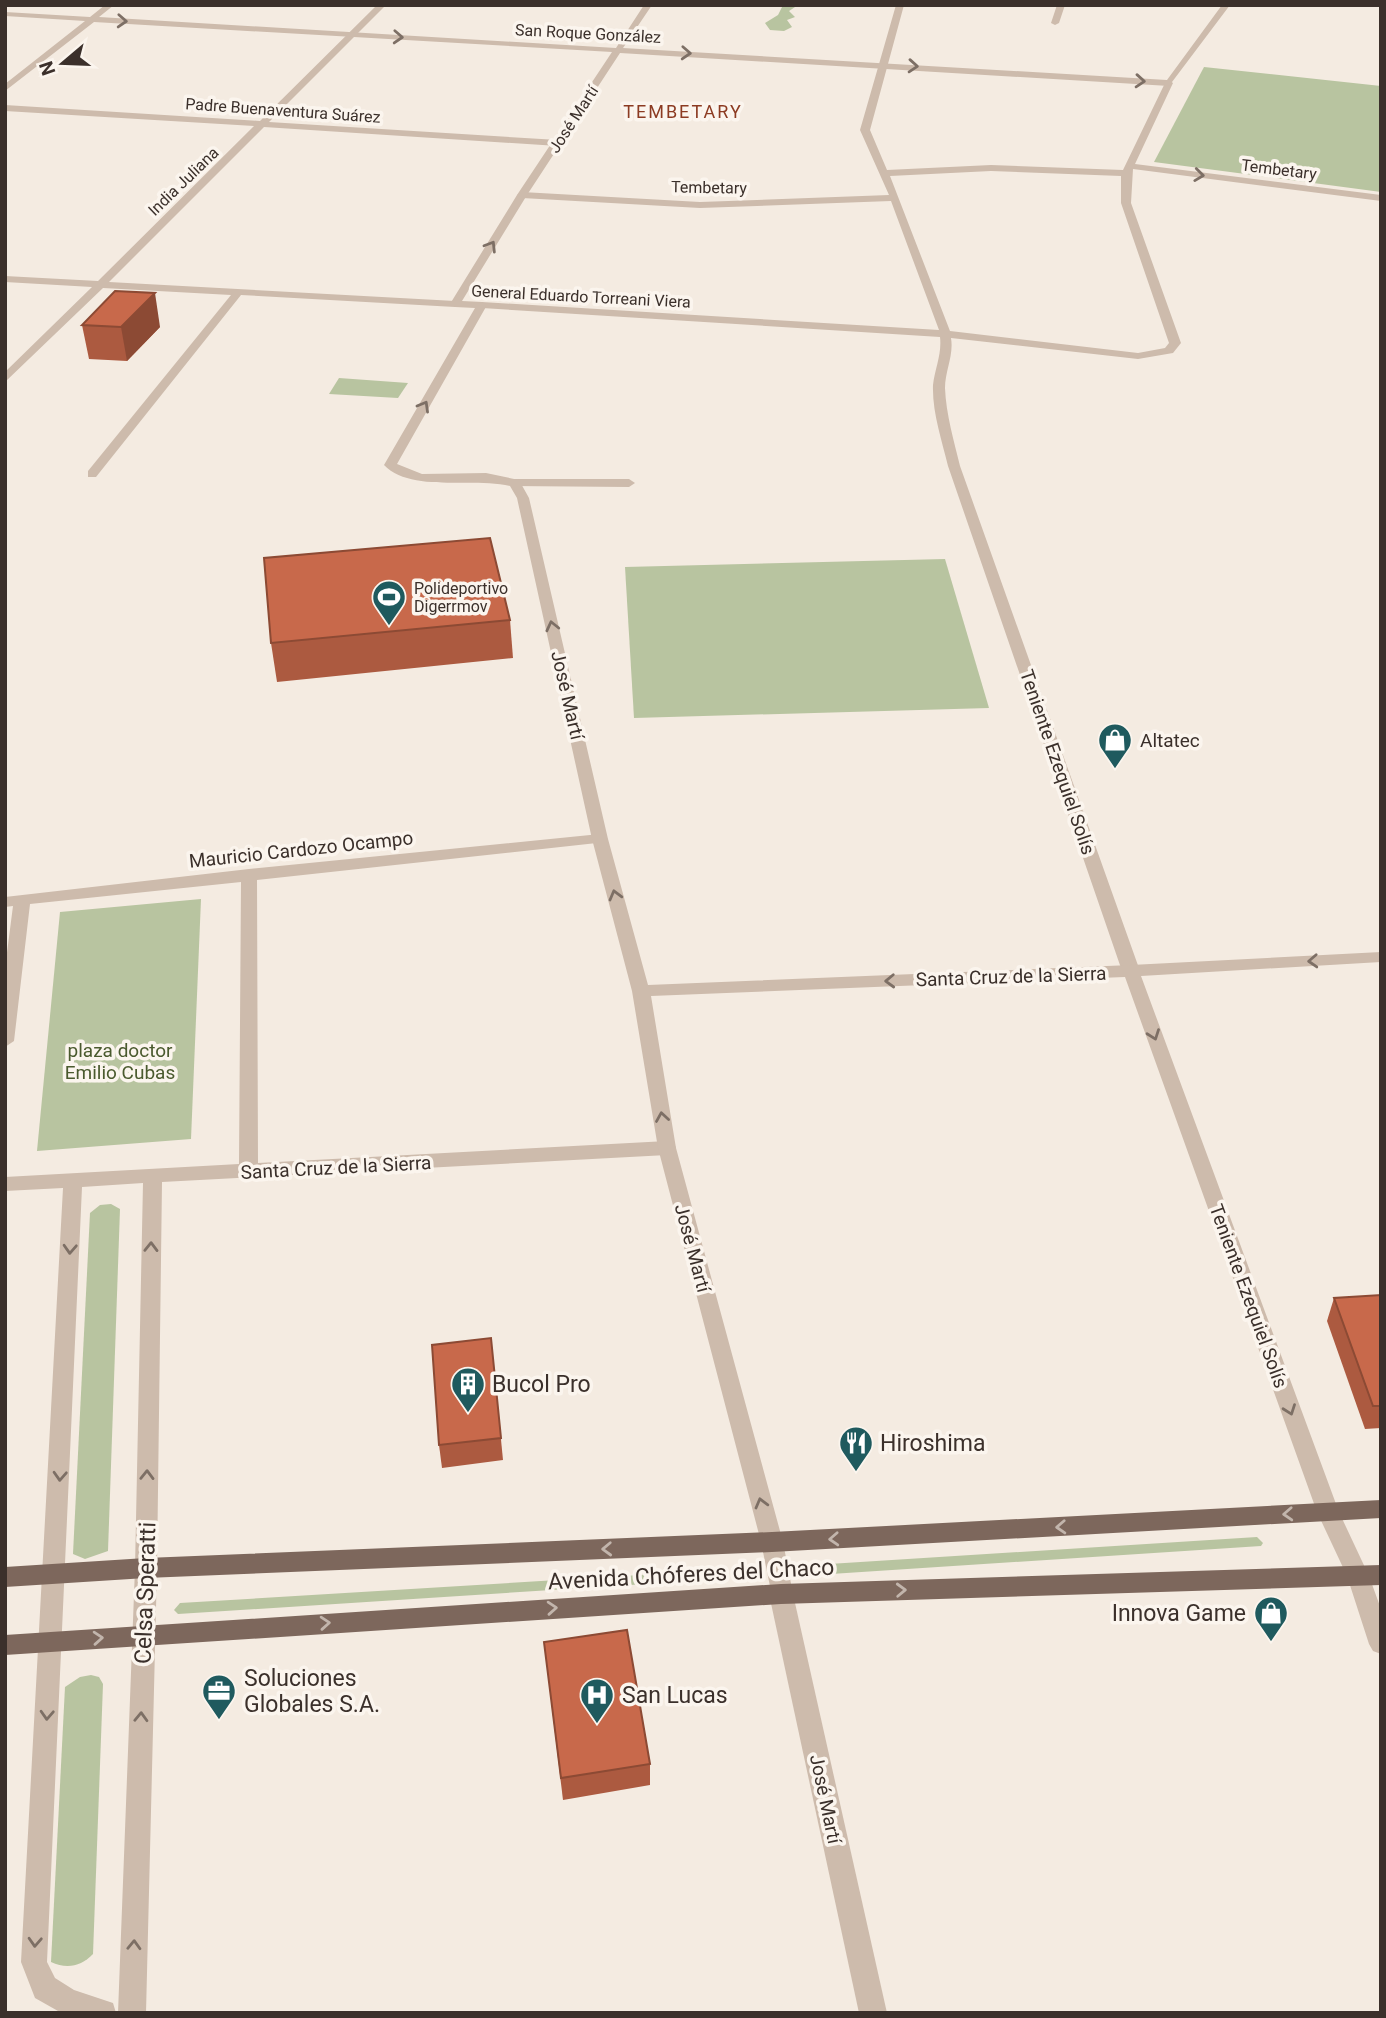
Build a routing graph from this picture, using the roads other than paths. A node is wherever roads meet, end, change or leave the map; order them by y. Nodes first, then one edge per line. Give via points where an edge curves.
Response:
1 (110, 5) edge
2 (382, 5) edge
3 (648, 5) edge
4 (900, 5) edge
5 (1061, 5) edge
6 (1226, 5) edge
7 (5, 14) edge
8 (93, 19) junction
9 (1055, 23) dead end
10 (354, 34) junction
11 (618, 49) junction
12 (885, 64) junction
13 (1169, 83) junction
14 (5, 88) edge
15 (5, 108) edge
16 (263, 125) junction
17 (558, 143) junction
18 (1129, 170) junction
19 (883, 173) junction
20 (522, 195) junction
21 (895, 198) junction
22 (1381, 198) edge
23 (5, 279) edge
24 (99, 284) junction
25 (240, 290) junction
26 (455, 304) junction
27 (482, 305) junction
28 (946, 334) junction
29 (5, 379) edge
30 (92, 474) dead end
31 (515, 483) junction
32 (629, 483) dead end
33 (600, 839) junction
34 (249, 874) junction
35 (14, 901) edge
36 (1381, 957) edge
37 (1130, 971) junction
38 (641, 991) junction
39 (5, 1041) edge
40 (667, 1148) junction
41 (248, 1172) junction
42 (153, 1174) junction
43 (73, 1180) junction
44 (5, 1184) edge
45 (1381, 1509) edge
46 (1328, 1512) junction
47 (772, 1542) junction
48 (146, 1568) junction
49 (55, 1573) junction
50 (1369, 1576) edge
51 (5, 1577) edge
52 (781, 1594) junction
53 (144, 1634) junction
54 (50, 1642) junction
55 (1381, 1644) edge
56 (5, 1645) edge
57 (103, 2013) edge
58 (132, 2013) edge
59 (873, 2013) edge

1 - 8 street
2 - 10 street, India Juliana
3 - 11 street, José Martí
4 - 12 street, Teniente Ezequiel Solís
5 - 9 street
6 - 13 street
7 - 8 street, San Roque González
8 -> 10 street, San Roque González
8 - 14 street
10 -> 11 street, San Roque González
10 - 16 street, India Juliana
11 -> 12 street, San Roque González
11 - 17 street, José Martí
12 -> 13 street, San Roque González
12 - 19 street, Teniente Ezequiel Solís via 865,130
13 - 18 street
15 - 16 street, Padre Buenaventura Suárez
16 - 17 street, Padre Buenaventura Suárez
16 - 24 street, India Juliana
17 - 20 street, José Martí
18 - 19 street, Tembetary via 991,168
18 -> 22 street, Tembetary
18 - 28 street, General Eduardo Torreani Viera via 1126,203 1175,343 1169,351 1122,355
19 - 21 street, Teniente Ezequiel Solís
20 - 21 street, Tembetary via 700,205
26 -> 20 street, José Martí
21 - 28 street, Teniente Ezequiel Solís
23 - 24 street, General Eduardo Torreani Viera
24 - 25 street, General Eduardo Torreani Viera
24 - 29 street, India Juliana
25 - 26 street, General Eduardo Torreani Viera
25 - 30 street
26 - 27 street, General Eduardo Torreani Viera
27 - 28 street, General Eduardo Torreani Viera
31 -> 27 street via 485,477 418,479 400,474 390,465
28 - 37 street, Teniente Ezequiel Solís via 939,386 954,466
31 - 32 street
33 -> 31 street, José Martí via 523,498
33 - 34 street, Mauricio Cardozo Ocampo
38 -> 33 street, José Martí
34 - 35 street, Mauricio Cardozo Ocampo
34 - 41 street
35 - 39 street
36 -> 37 street, Santa Cruz de la Sierra
37 -> 38 street, Santa Cruz de la Sierra
37 -> 46 street, Teniente Ezequiel Solís
40 -> 38 street, José Martí
40 - 41 street, Santa Cruz de la Sierra
47 -> 40 street, José Martí
41 - 42 street, Santa Cruz de la Sierra
42 - 43 street, Santa Cruz de la Sierra
48 -> 42 street, Celsa Speratti
43 - 44 street, Santa Cruz de la Sierra
43 -> 49 street
45 - 46 main road, Avenida Chóferes del Chaco
46 -> 47 main road, Avenida Chóferes del Chaco
46 - 50 street, Teniente Ezequiel Solís
47 -> 48 main road, Avenida Chóferes del Chaco
47 - 52 street, José Martí
48 - 49 main road, Avenida Chóferes del Chaco
48 - 53 street, Celsa Speratti
49 - 51 main road, Avenida Chóferes del Chaco
49 - 54 street
52 -> 50 main road, Avenida Chóferes del Chaco
50 - 55 street, Teniente Ezequiel Solís
53 -> 52 main road, Avenida Chóferes del Chaco
52 - 59 street, José Martí
54 -> 53 main road, Avenida Chóferes del Chaco
58 -> 53 street, Celsa Speratti
54 - 56 main road, Avenida Chóferes del Chaco
54 -> 57 street via 34,1962 45,1988

